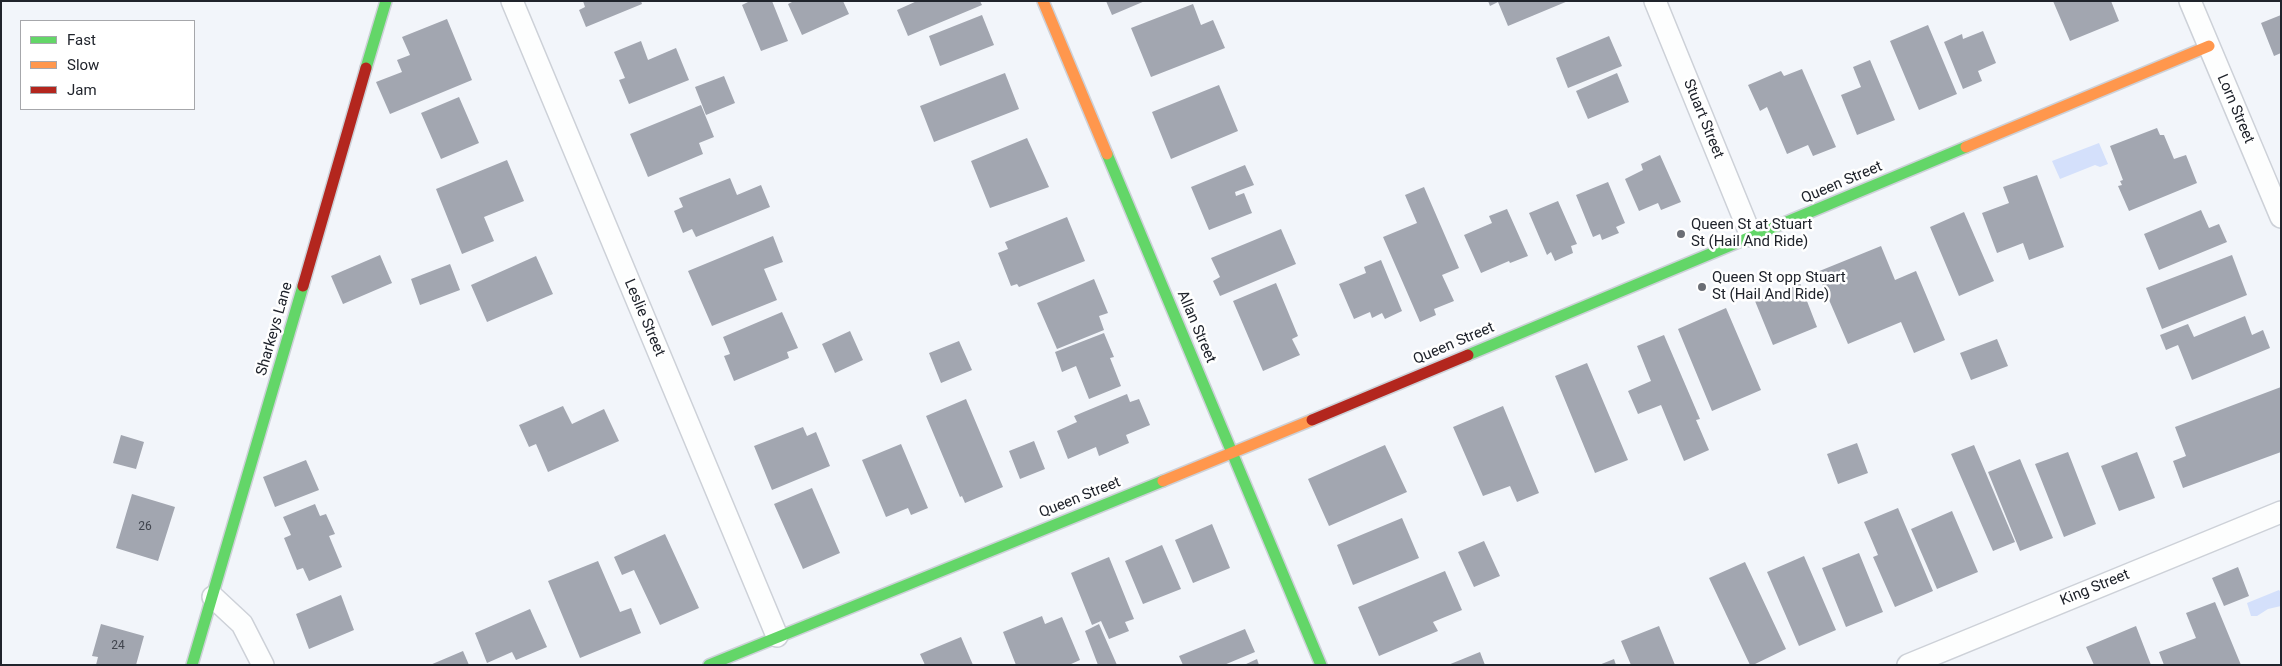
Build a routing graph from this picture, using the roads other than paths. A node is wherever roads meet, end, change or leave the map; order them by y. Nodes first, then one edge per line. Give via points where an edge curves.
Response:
1 (386, 1) edge
2 (512, 1) edge
3 (1043, 1) edge
4 (1655, 1) edge
5 (2190, 1) edge
6 (2209, 46) junction
7 (2281, 217) edge
8 (1751, 236) junction
9 (1232, 453) junction
10 (2281, 512) edge
11 (212, 596) junction
12 (777, 636) junction
13 (192, 665) edge
14 (263, 665) edge
15 (708, 665) edge
16 (1321, 665) edge
17 (1908, 665) edge

1 - 11 street, Sharkeys Lane
2 - 12 street, Leslie Street
3 - 9 street, Allan Street
4 - 8 street, Stuart Street
5 - 6 street, Lorn Street
6 - 7 street, Lorn Street
6 - 8 street, Queen Street
8 - 9 street, Queen Street
9 - 12 street, Queen Street
9 - 16 street, Allan Street
10 - 17 street, King Street
11 - 13 street, Sharkeys Lane
11 - 14 street via 242,624
12 - 15 street, Queen Street

